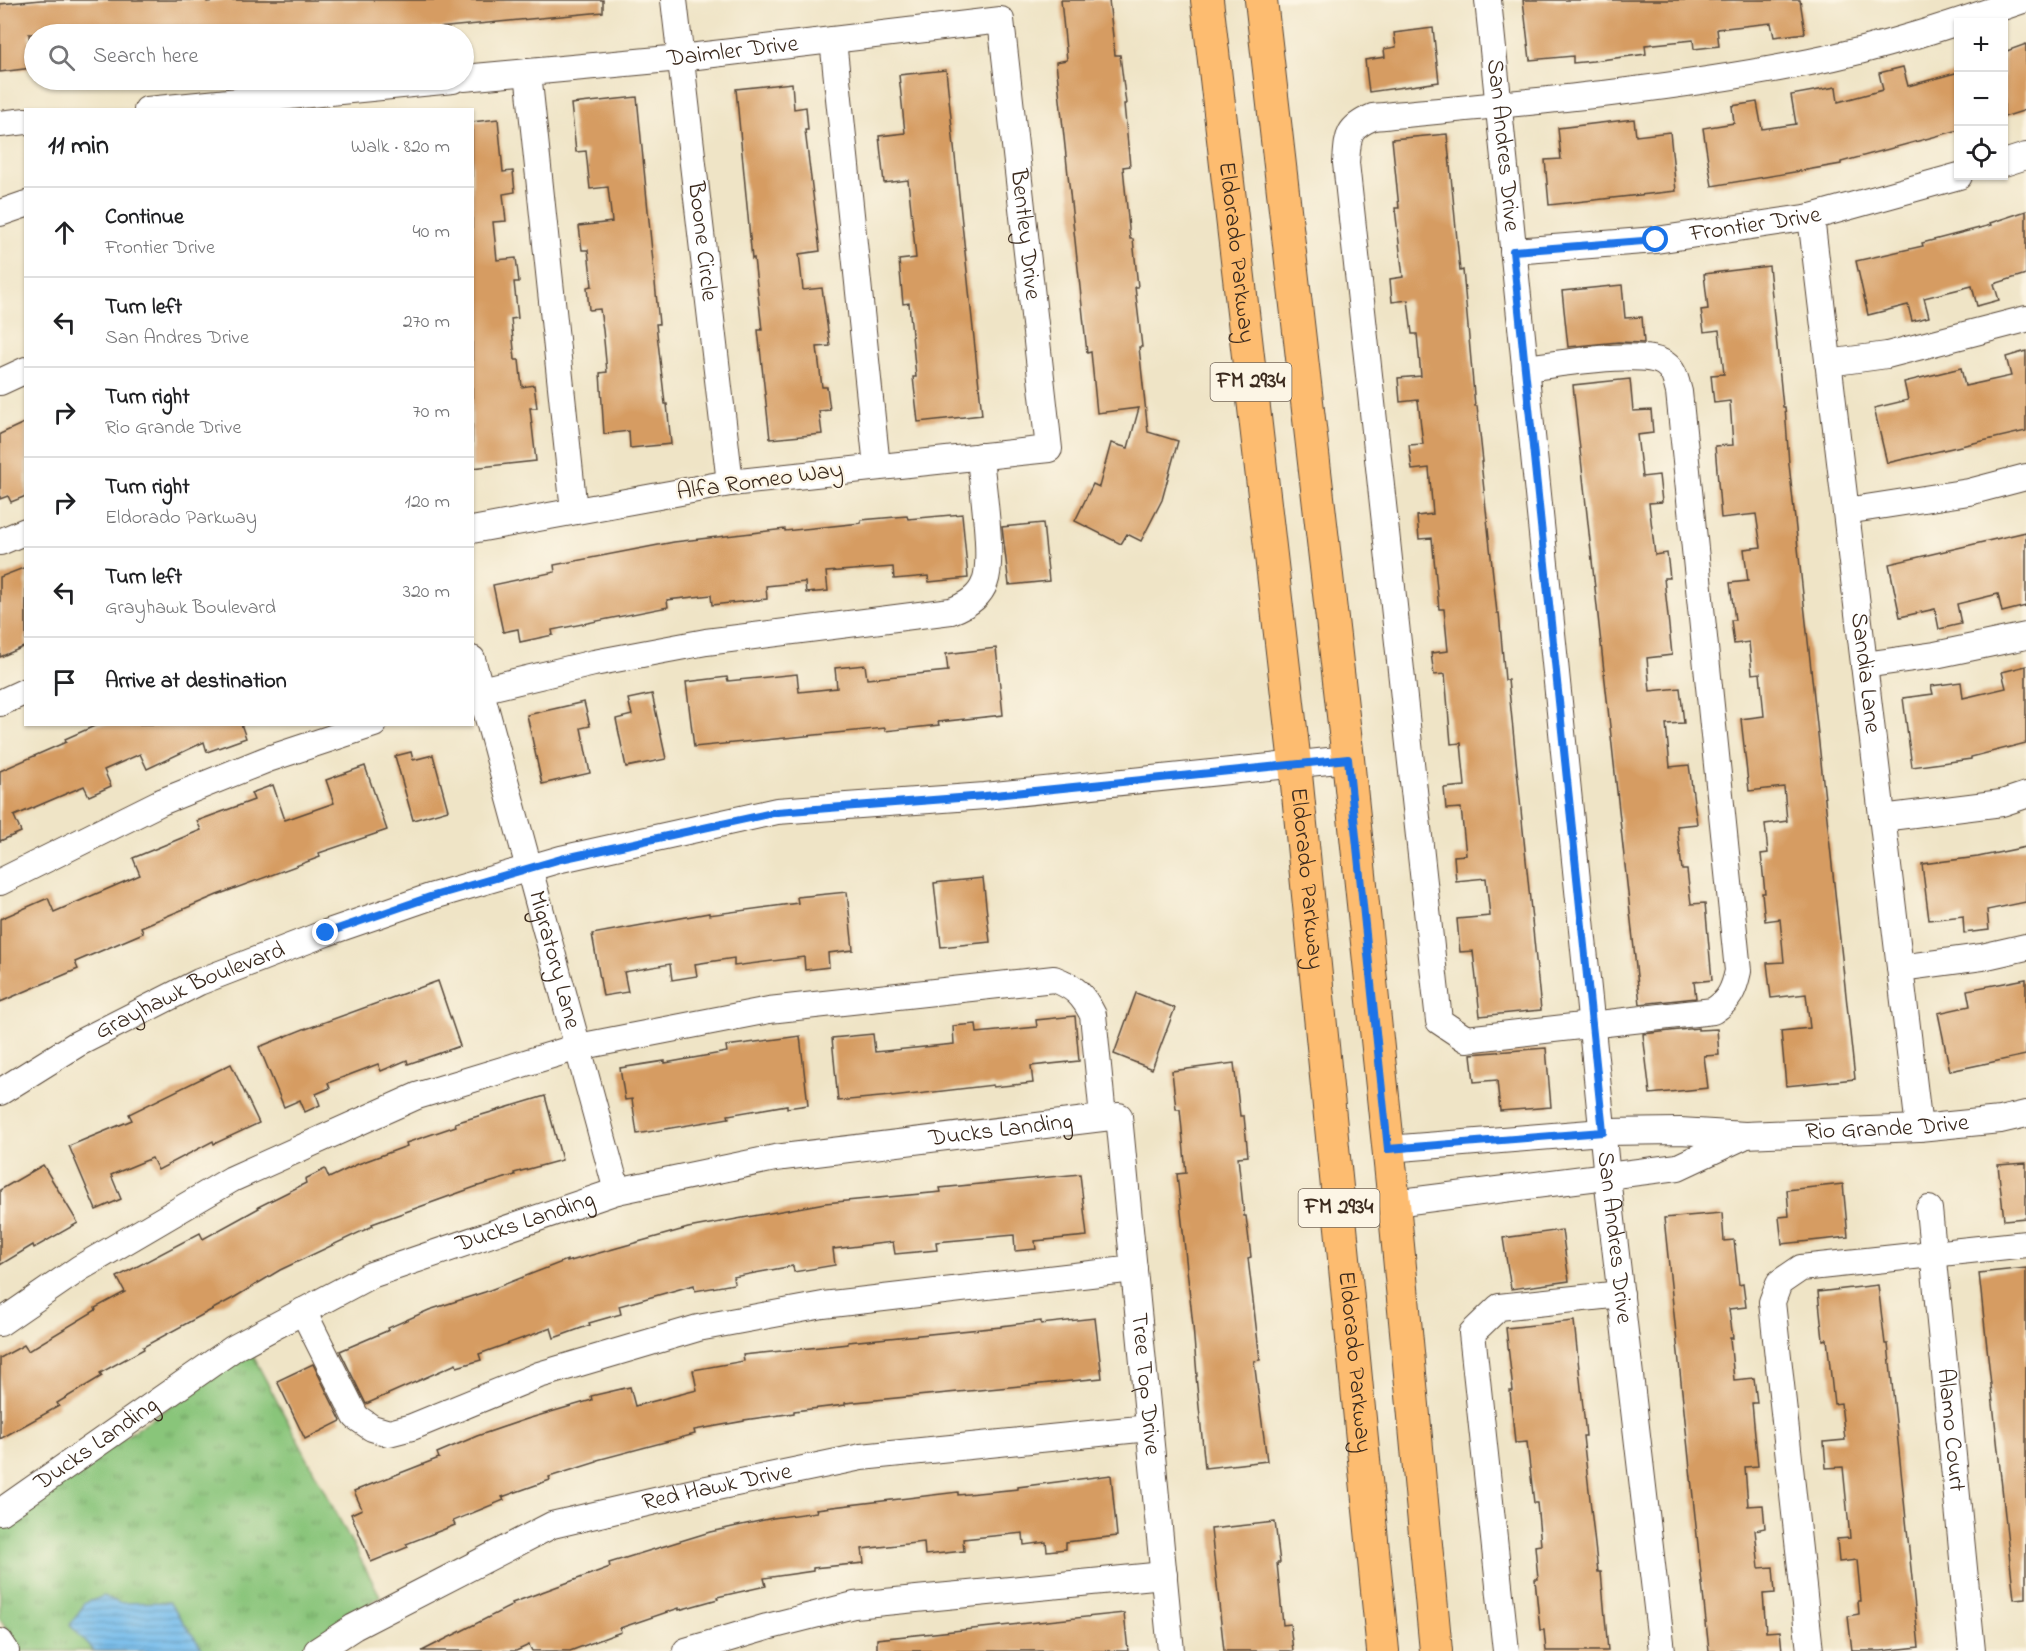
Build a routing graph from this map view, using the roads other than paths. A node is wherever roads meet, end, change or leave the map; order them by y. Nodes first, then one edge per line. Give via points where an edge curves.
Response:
1 (674, 0) edge
2 (1207, 0) edge
3 (1261, 0) edge
4 (1488, 0) edge
5 (2023, 0) edge
6 (1000, 20) joint
7 (833, 40) junction
8 (680, 58) junction
9 (528, 72) junction
10 (474, 77) edge
11 (413, 90) edge
12 (381, 98) edge
13 (1498, 105) junction
14 (186, 108) edge
15 (24, 121) edge
16 (0, 124) edge
17 (2026, 156) edge
18 (2008, 162) edge
19 (1954, 177) edge
20 (24, 205) edge
21 (0, 213) edge
22 (1811, 217) junction
23 (1513, 251) junction
24 (2026, 319) edge
25 (1828, 363) junction
26 (1525, 368) junction
27 (24, 371) edge
28 (0, 382) edge
29 (1049, 449) joint
30 (980, 456) junction
31 (877, 467) junction
32 (2026, 477) edge
33 (730, 483) junction
34 (574, 511) junction
35 (1846, 511) junction
36 (474, 530) edge
37 (24, 532) edge
38 (0, 542) edge
39 (2026, 636) edge
40 (1864, 665) junction
41 (474, 672) edge
42 (477, 691) edge
43 (24, 692) edge
44 (0, 703) edge
45 (368, 726) edge
46 (1348, 759) junction
47 (1295, 764) junction
48 (2026, 795) edge
49 (1882, 818) junction
50 (529, 869) junction
51 (0, 882) edge
52 (2026, 947) edge
53 (1900, 968) junction
54 (1592, 1025) junction
55 (578, 1047) junction
56 (0, 1092) edge
57 (2026, 1114) edge
58 (1111, 1117) junction
59 (1919, 1128) junction
60 (1603, 1132) junction
61 (1745, 1135) junction
62 (1388, 1149) junction
63 (1607, 1177) junction
64 (617, 1191) junction
65 (1394, 1203) junction
66 (1929, 1209) dead end
67 (2026, 1244) edge
68 (1933, 1254) junction
69 (1134, 1269) junction
70 (1621, 1294) junction
71 (303, 1311) junction
72 (0, 1323) edge
73 (1149, 1428) junction
74 (0, 1512) edge
75 (1164, 1575) junction
76 (0, 1642) edge
77 (6, 1651) edge
78 (317, 1651) edge
79 (686, 1651) edge
80 (1171, 1651) edge
81 (1383, 1651) edge
82 (1436, 1651) edge
83 (1506, 1651) edge
84 (1662, 1651) edge
85 (1810, 1651) edge
86 (1972, 1651) edge

1 - 8 street, Boone Circle
2 - 47 main road, Eldorado Parkway / FM 2934
3 - 46 main road, FM 2934
4 - 13 street, San Andres Drive
5 - 13 street via 1938,29 1811,62 1692,82
6 - 7 street, Daimler Drive
6 - 29 street, Bentley Drive
7 - 8 street, Daimler Drive
7 - 31 street
8 - 9 street, Daimler Drive
8 - 33 street, Boone Circle
9 - 10 street, Daimler Drive
9 - 34 street
11 - 12 street
12 - 14 street
13 - 23 street, San Andres Drive
13 - 54 street via 1373,117 1356,124 1350,134 1346,163 1439,1021 1466,1039
15 - 16 street
17 - 18 street
19 - 22 street, Frontier Drive
20 - 21 street
22 - 23 street, Frontier Drive via 1656,240
22 - 25 street, Sandia Lane
23 - 26 street, San Andres Drive
24 - 25 street via 1887,355
25 - 35 street, Sandia Lane
26 - 54 street, San Andres Drive
26 - 54 street via 1636,356 1664,363 1674,374 1679,392 1738,971 1734,989 1724,1004 1713,1011
27 - 28 street
29 - 30 street, Alfa Romeo Way
30 - 31 street, Alfa Romeo Way
30 - 42 street via 988,556 986,582 965,606 951,611 706,642
31 - 33 street, Alfa Romeo Way
32 - 35 street via 1969,492
33 - 34 street, Alfa Romeo Way
34 - 36 street, Alfa Romeo Way
35 - 40 street, Sandia Lane
37 - 38 street
39 - 40 street
40 - 49 street, Sandia Lane
41 - 42 street, Migratory Lane
42 - 50 street, Migratory Lane
43 - 44 street
45 - 51 street via 268,759 161,802
46 - 47 street, Grayhawk Boulevard
46 - 62 main road, FM 2934
47 - 50 street, Grayhawk Boulevard via 985,796 777,812
47 - 81 main road, Eldorado Parkway / FM 2934
48 - 49 street via 2002,803
49 - 53 street, Sandia Lane
50 - 55 street, Migratory Lane
50 - 56 street, Grayhawk Boulevard via 430,897 199,982 77,1044
52 - 53 street
53 - 59 street, Sandia Lane
54 - 60 street, San Andres Drive
55 - 58 street, Tree Top Drive via 768,1010 1054,979 1070,985 1093,1015
55 - 64 street, Migratory Lane
55 - 72 street, Tree Top Drive via 417,1096 232,1179 80,1268
57 - 59 street, Rio Grande Drive
58 - 64 street, Ducks Landing via 775,1158
58 - 69 street, Tree Top Drive
59 - 61 street, Rio Grande Drive
60 - 61 street, Rio Grande Drive
60 - 62 street, Rio Grande Drive
60 - 63 street, San Andres Drive
61 - 63 street, Rio Grande Drive via 1678,1167
62 - 65 main road, FM 2934
63 - 65 street, Rio Grande Drive
63 - 70 street, San Andres Drive
64 - 71 street, Ducks Landing via 371,1275
65 - 82 main road, FM 2934
66 - 68 street, Alamo Court
67 - 68 street
68 - 85 street via 1801,1269 1779,1283 1772,1302
68 - 86 street, Alamo Court
69 - 71 street via 823,1305 698,1328 539,1375 389,1433 356,1417
69 - 73 street, Tree Top Drive
70 - 83 street via 1499,1307 1472,1333
70 - 84 street, San Andres Drive
71 - 74 street, Ducks Landing via 234,1348
73 - 75 street, Tree Top Drive
73 - 78 street, Red Hawk Drive via 861,1457 552,1525 354,1627
75 - 79 street via 854,1605
75 - 80 street, Tree Top Drive
76 - 77 street

